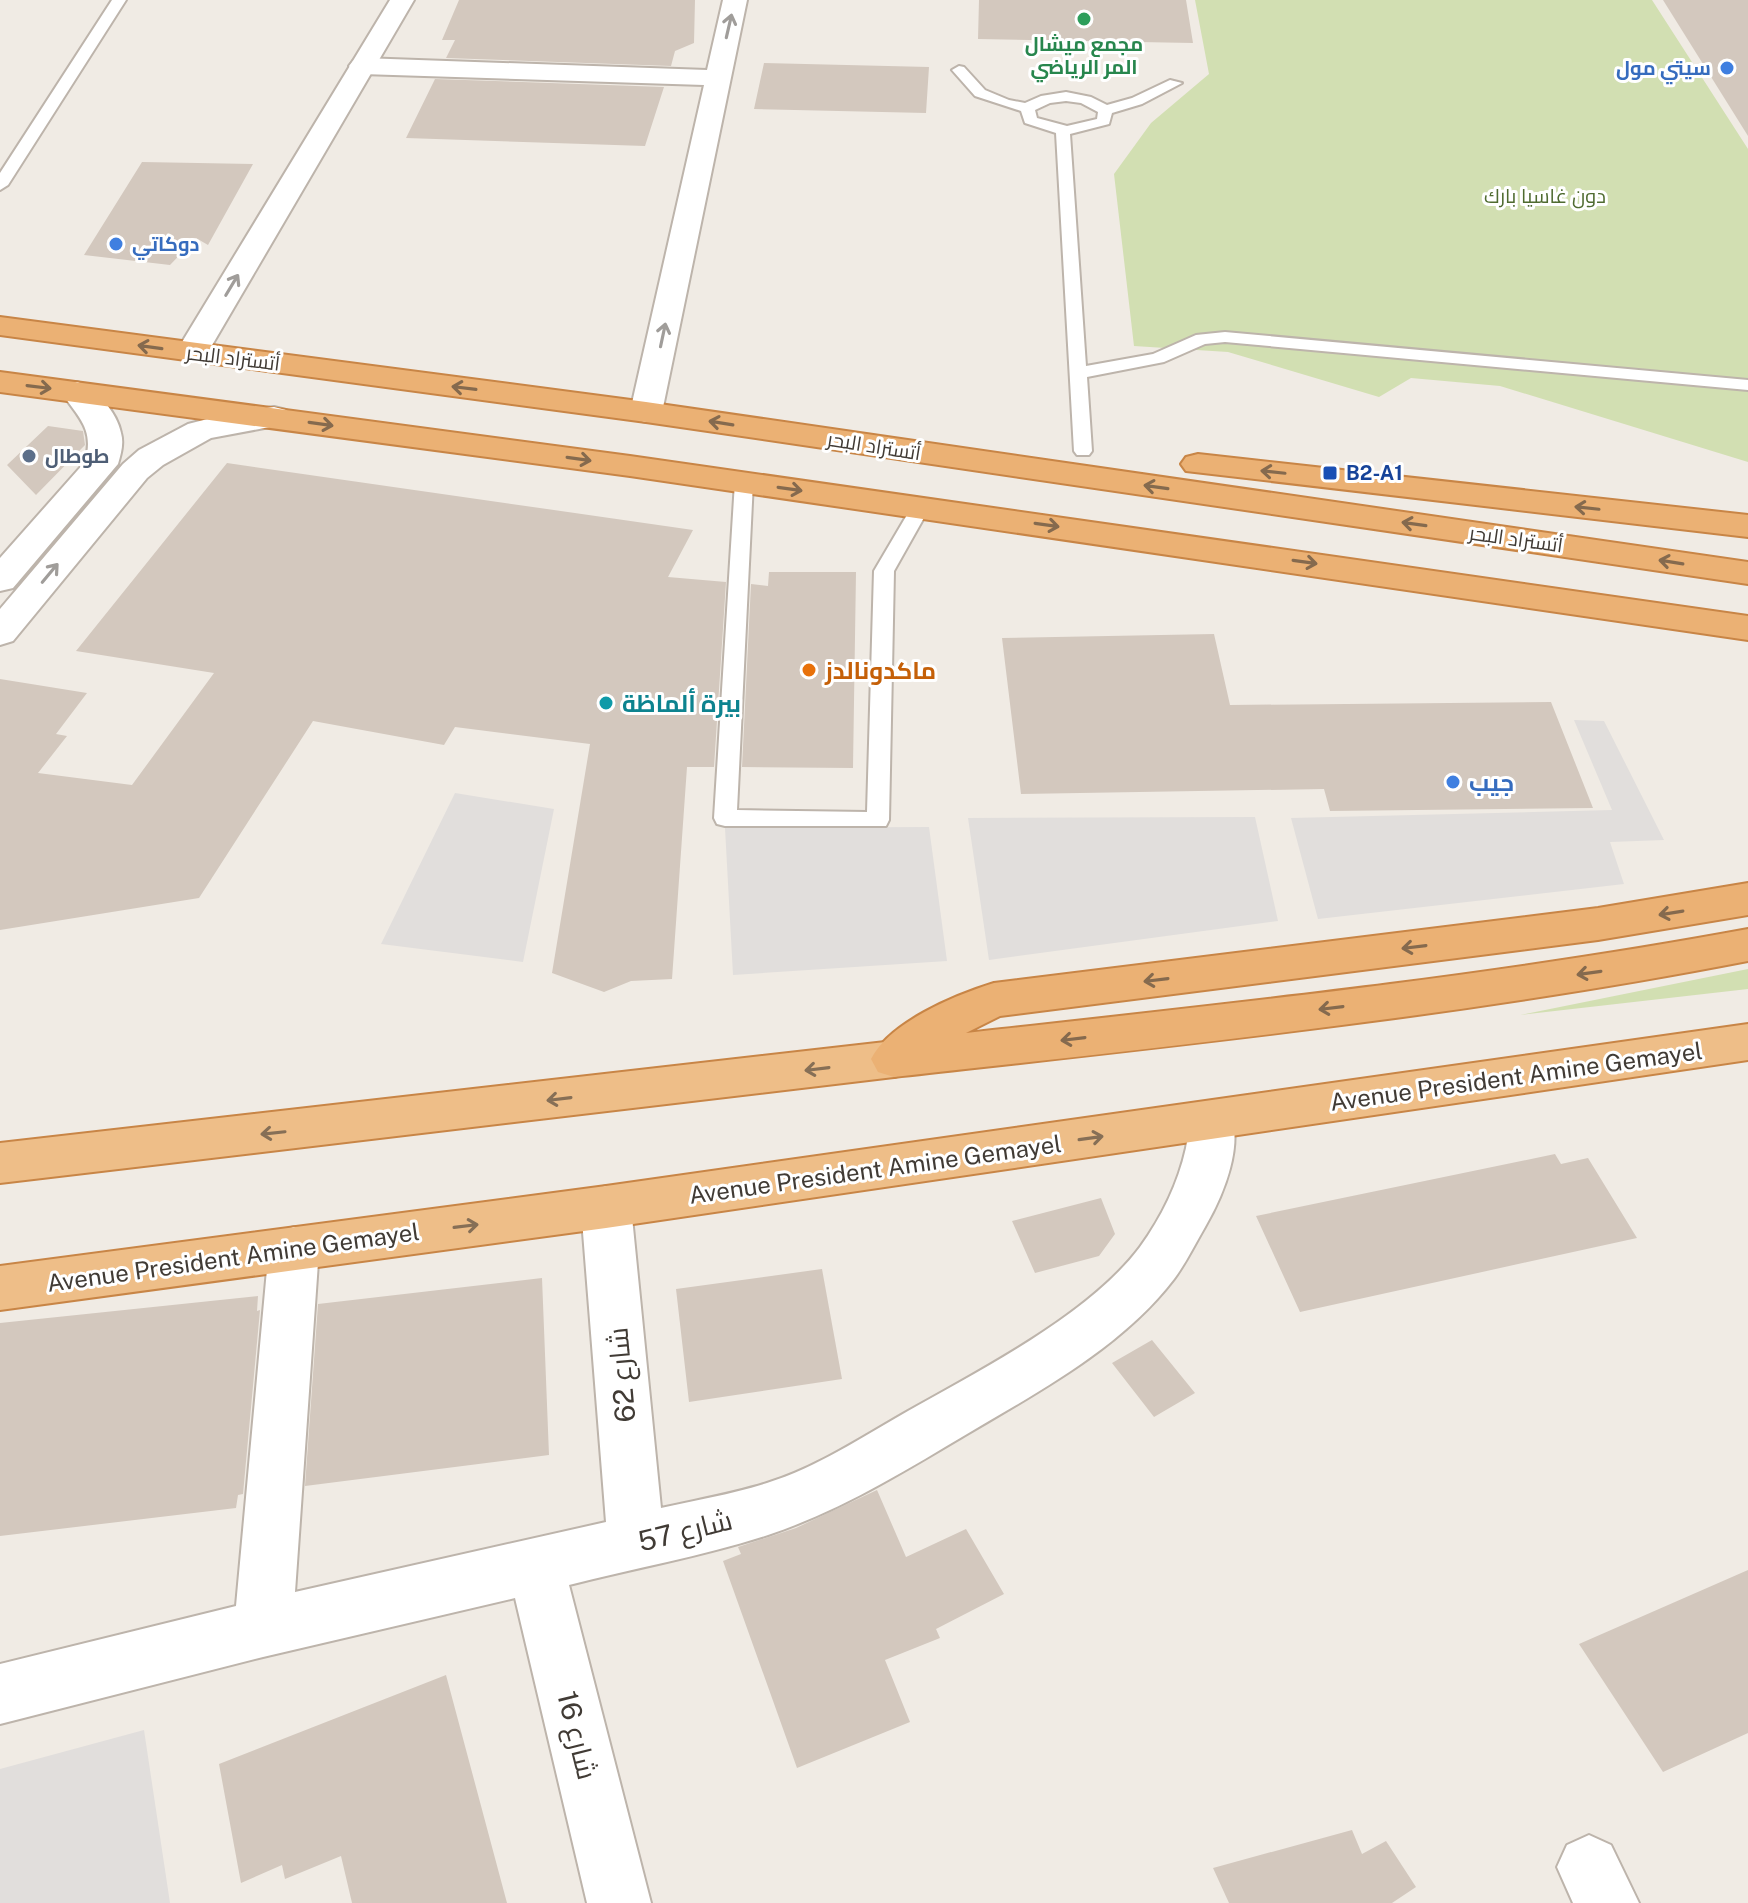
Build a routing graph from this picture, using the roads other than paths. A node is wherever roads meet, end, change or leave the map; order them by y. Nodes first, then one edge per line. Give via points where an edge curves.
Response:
1 (119, 0) edge
2 (402, 0) edge
3 (735, 0) edge
4 (362, 66) junction
5 (959, 70) dead end
6 (717, 78) junction
7 (1175, 83) dead end
8 (1027, 108) junction
9 (1105, 110) junction
10 (1063, 131) junction
11 (0, 185) edge
12 (0, 326) edge
13 (192, 352) junction
14 (1079, 373) junction
15 (0, 382) edge
16 (1748, 385) edge
17 (77, 392) junction
18 (646, 412) junction
19 (274, 417) junction
20 (1083, 451) junction
21 (964, 460) junction
22 (744, 482) junction
23 (921, 507) junction
24 (1748, 526) edge
25 (1748, 573) edge
26 (0, 580) edge
27 (1502, 590) junction
28 (1748, 628) edge
29 (0, 633) edge
30 (1748, 640) edge
31 (1748, 899) edge
32 (1748, 945) edge
33 (1748, 1042) edge
34 (894, 1059) junction
35 (1211, 1121) junction
36 (0, 1163) edge
37 (606, 1207) junction
38 (294, 1248) junction
39 (0, 1288) edge
40 (636, 1542) junction
41 (536, 1566) junction
42 (263, 1628) junction
43 (0, 1694) edge
44 (619, 1903) edge

1 - 11 lane
2 - 4 street
6 -> 3 street
4 - 6 street
13 -> 4 street
5 - 8 lane via 972,90
18 -> 6 street
7 - 9 lane
8 - 9 lane via 1042,99 1067,96 1091,100
8 - 10 lane via 1030,120
9 - 10 lane via 1104,121 1088,129
10 - 14 lane
13 -> 12 highway, أتستراد البحر
18 -> 13 highway, أتستراد البحر
14 - 16 lane via 1158,358 1202,339 1225,337
14 - 20 lane
15 -> 17 highway
17 - 19 highway
17 - 26 street via 107,431 101,464
21 -> 18 highway, أتستراد البحر
19 -> 22 highway
29 -> 19 street via 151,455 222,423
20 - 21 highway
24 -> 20 highway
25 -> 21 highway, أتستراد البحر
22 -> 23 highway
22 - 23 lane via 725,818 878,820 884,571
23 -> 27 highway
27 - 28 highway
27 - 30 highway
31 -> 34 highway via 1598,924 994,1000 943,1022
32 -> 34 highway via 1425,997
33 - 35 highway, Avenue President Amine Gemayel
34 -> 36 highway
37 -> 35 highway, Avenue President Amine Gemayel
35 - 40 street, شارع 57 via 1210,1147 1193,1203 1179,1228 1157,1263 1087,1329 1027,1371 835,1482 767,1509
38 -> 37 highway, Avenue President Amine Gemayel
37 - 40 street, شارع 62
38 - 39 highway, Avenue President Amine Gemayel
38 - 42 street
40 - 41 street, شارع 57
41 - 42 street, شارع 57
41 - 44 street, شارع 16
42 - 43 street, شارع 57

